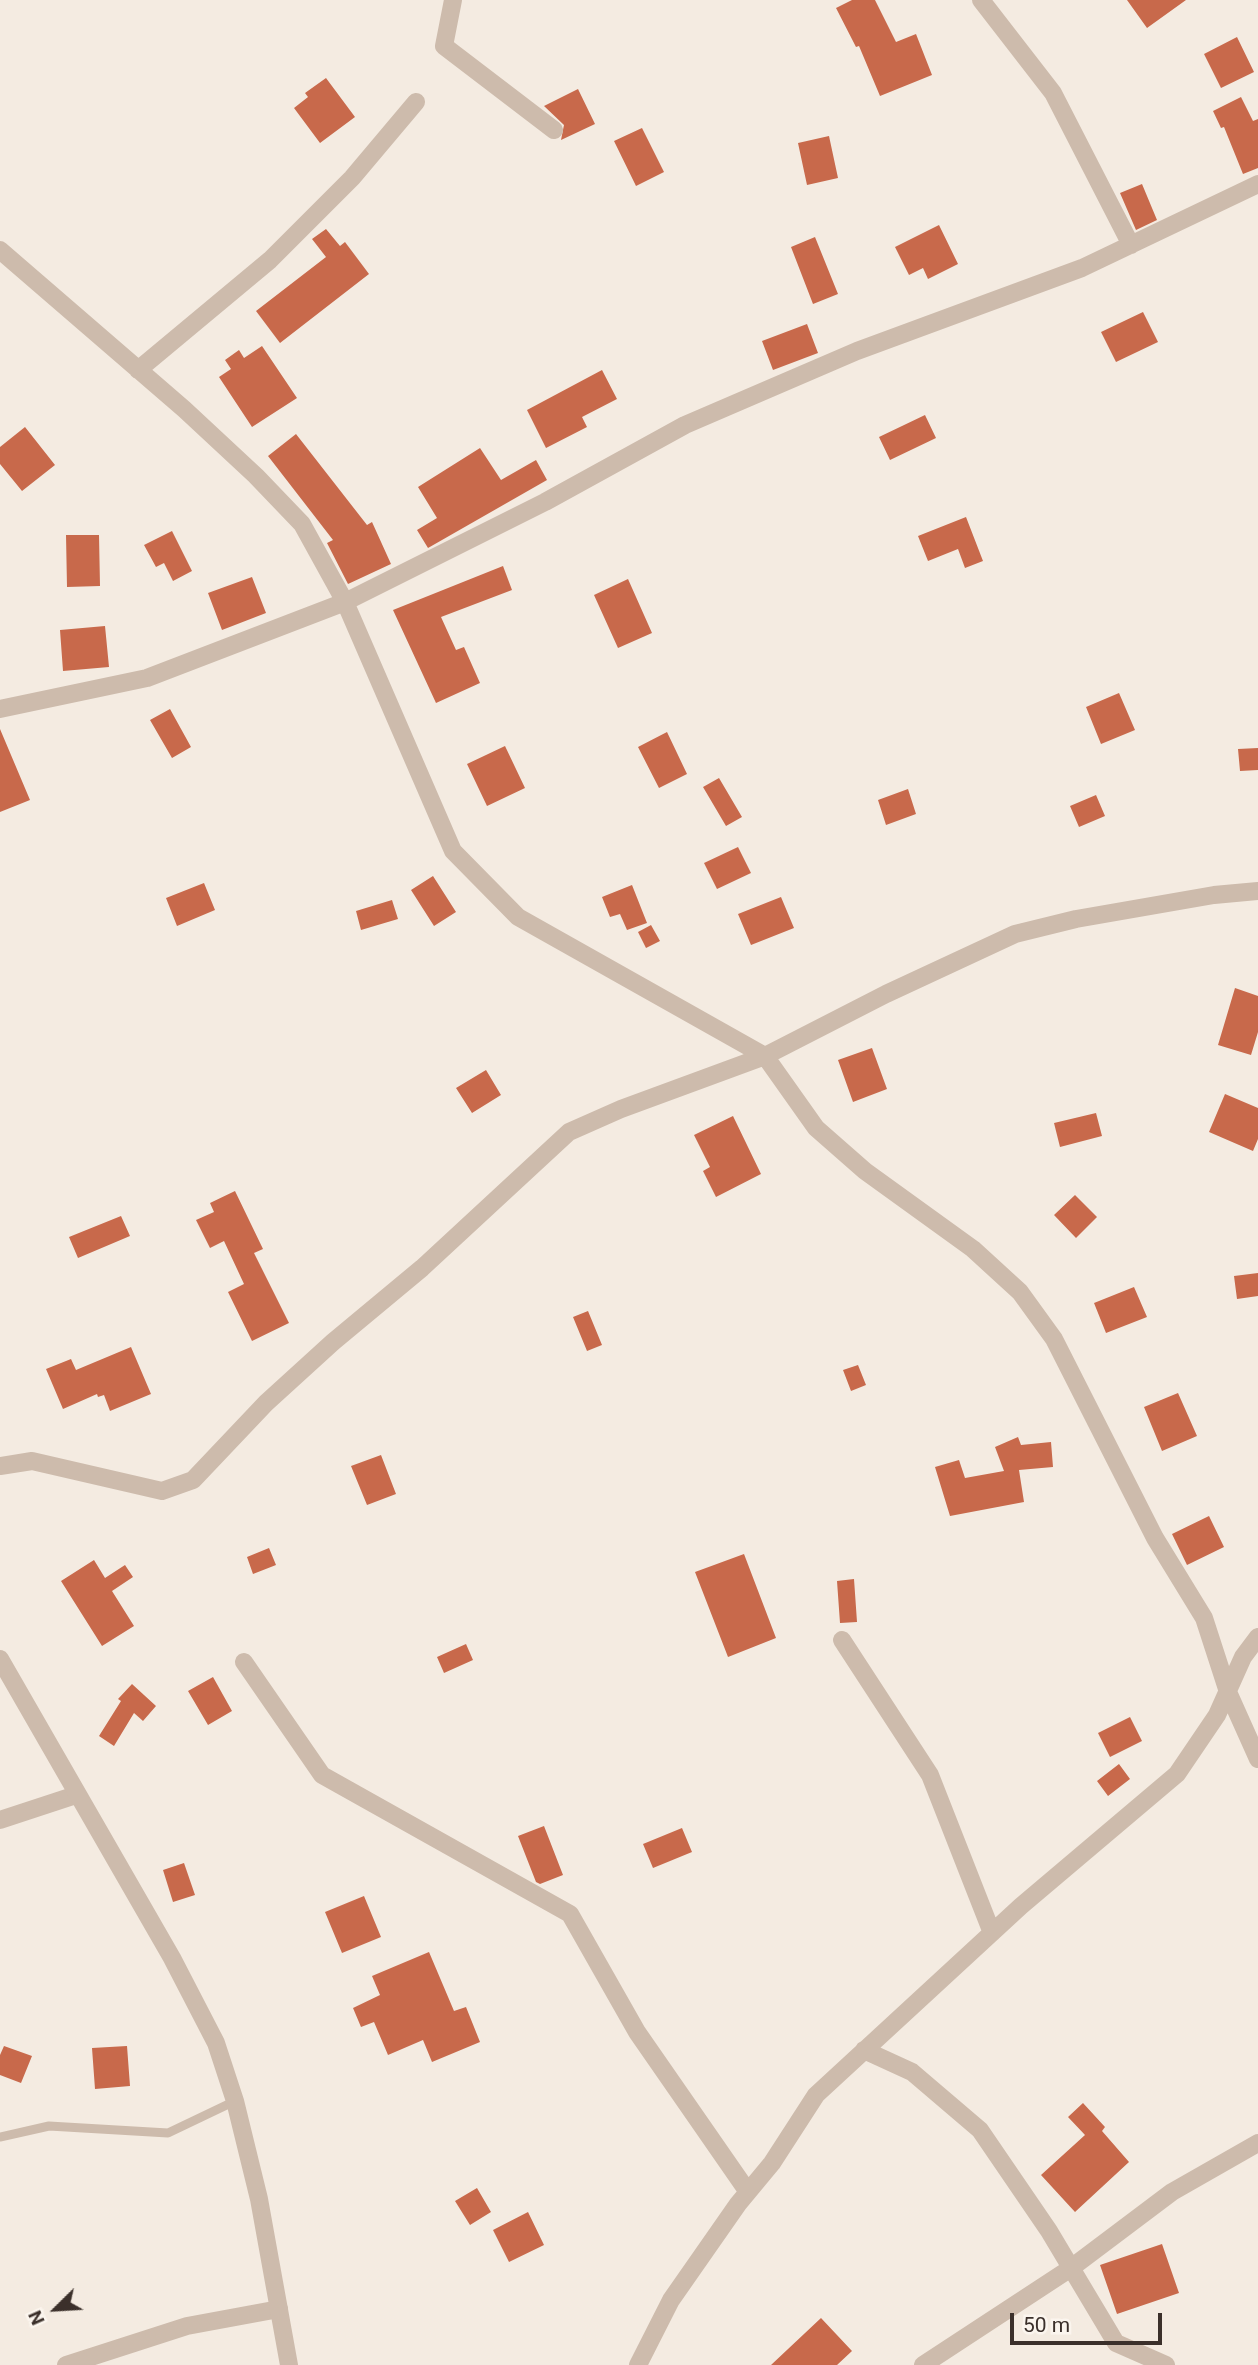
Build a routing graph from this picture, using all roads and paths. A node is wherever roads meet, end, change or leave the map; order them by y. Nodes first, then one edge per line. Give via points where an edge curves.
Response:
1 (453, 0) edge
2 (981, 0) edge
3 (416, 102) dead end
4 (554, 130) dead end
5 (1258, 184) edge
6 (1131, 245) junction
7 (0, 250) edge
8 (138, 370) junction
9 (345, 602) junction
10 (0, 709) edge
11 (1258, 891) edge
12 (765, 1056) junction
13 (0, 1466) edge
14 (1258, 1637) edge
15 (842, 1640) dead end
16 (0, 1659) edge
17 (244, 1662) dead end
18 (1227, 1692) junction
19 (1258, 1759) edge
20 (76, 1795) junction
21 (0, 1820) edge
22 (992, 1933) junction
23 (864, 2050) junction
24 (235, 2101) junction
25 (0, 2137) edge
26 (1258, 2143) edge
27 (748, 2192) junction
28 (1071, 2268) junction
29 (278, 2309) junction
30 (66, 2365) edge
31 (289, 2365) edge
32 (638, 2365) edge
33 (923, 2365) edge
34 (1166, 2365) edge

1 - 4 street via 444,46
2 - 6 street via 1053,93
3 - 8 street via 352,178 270,260
5 - 6 street
6 - 9 street via 1082,268 857,351 685,425
7 - 8 street
8 - 9 street via 283,502 302,524
9 - 10 street via 147,678
9 - 12 street via 453,851 518,917
11 - 12 street via 1076,919 1015,934 886,993
12 - 13 street via 569,1132 266,1403 193,1480 162,1491 32,1461
12 - 18 street via 816,1128 864,1171 973,1249 1020,1292 1054,1339 1155,1538 1204,1618
14 - 18 street
15 - 22 street via 930,1774
16 - 20 street
17 - 27 street via 322,1775 570,1914 637,2032
18 - 19 street
18 - 22 street via 1177,1774
20 - 21 street
20 - 24 street via 216,2043
22 - 23 street
23 - 27 street via 816,2095
23 - 28 street via 912,2072 980,2130
24 - 25 lane via 168,2133 49,2126
24 - 29 street via 259,2199
26 - 28 street via 1172,2192
27 - 32 street via 671,2300
28 - 33 street
28 - 34 street via 1116,2343
29 - 30 street via 187,2326
29 - 31 street

